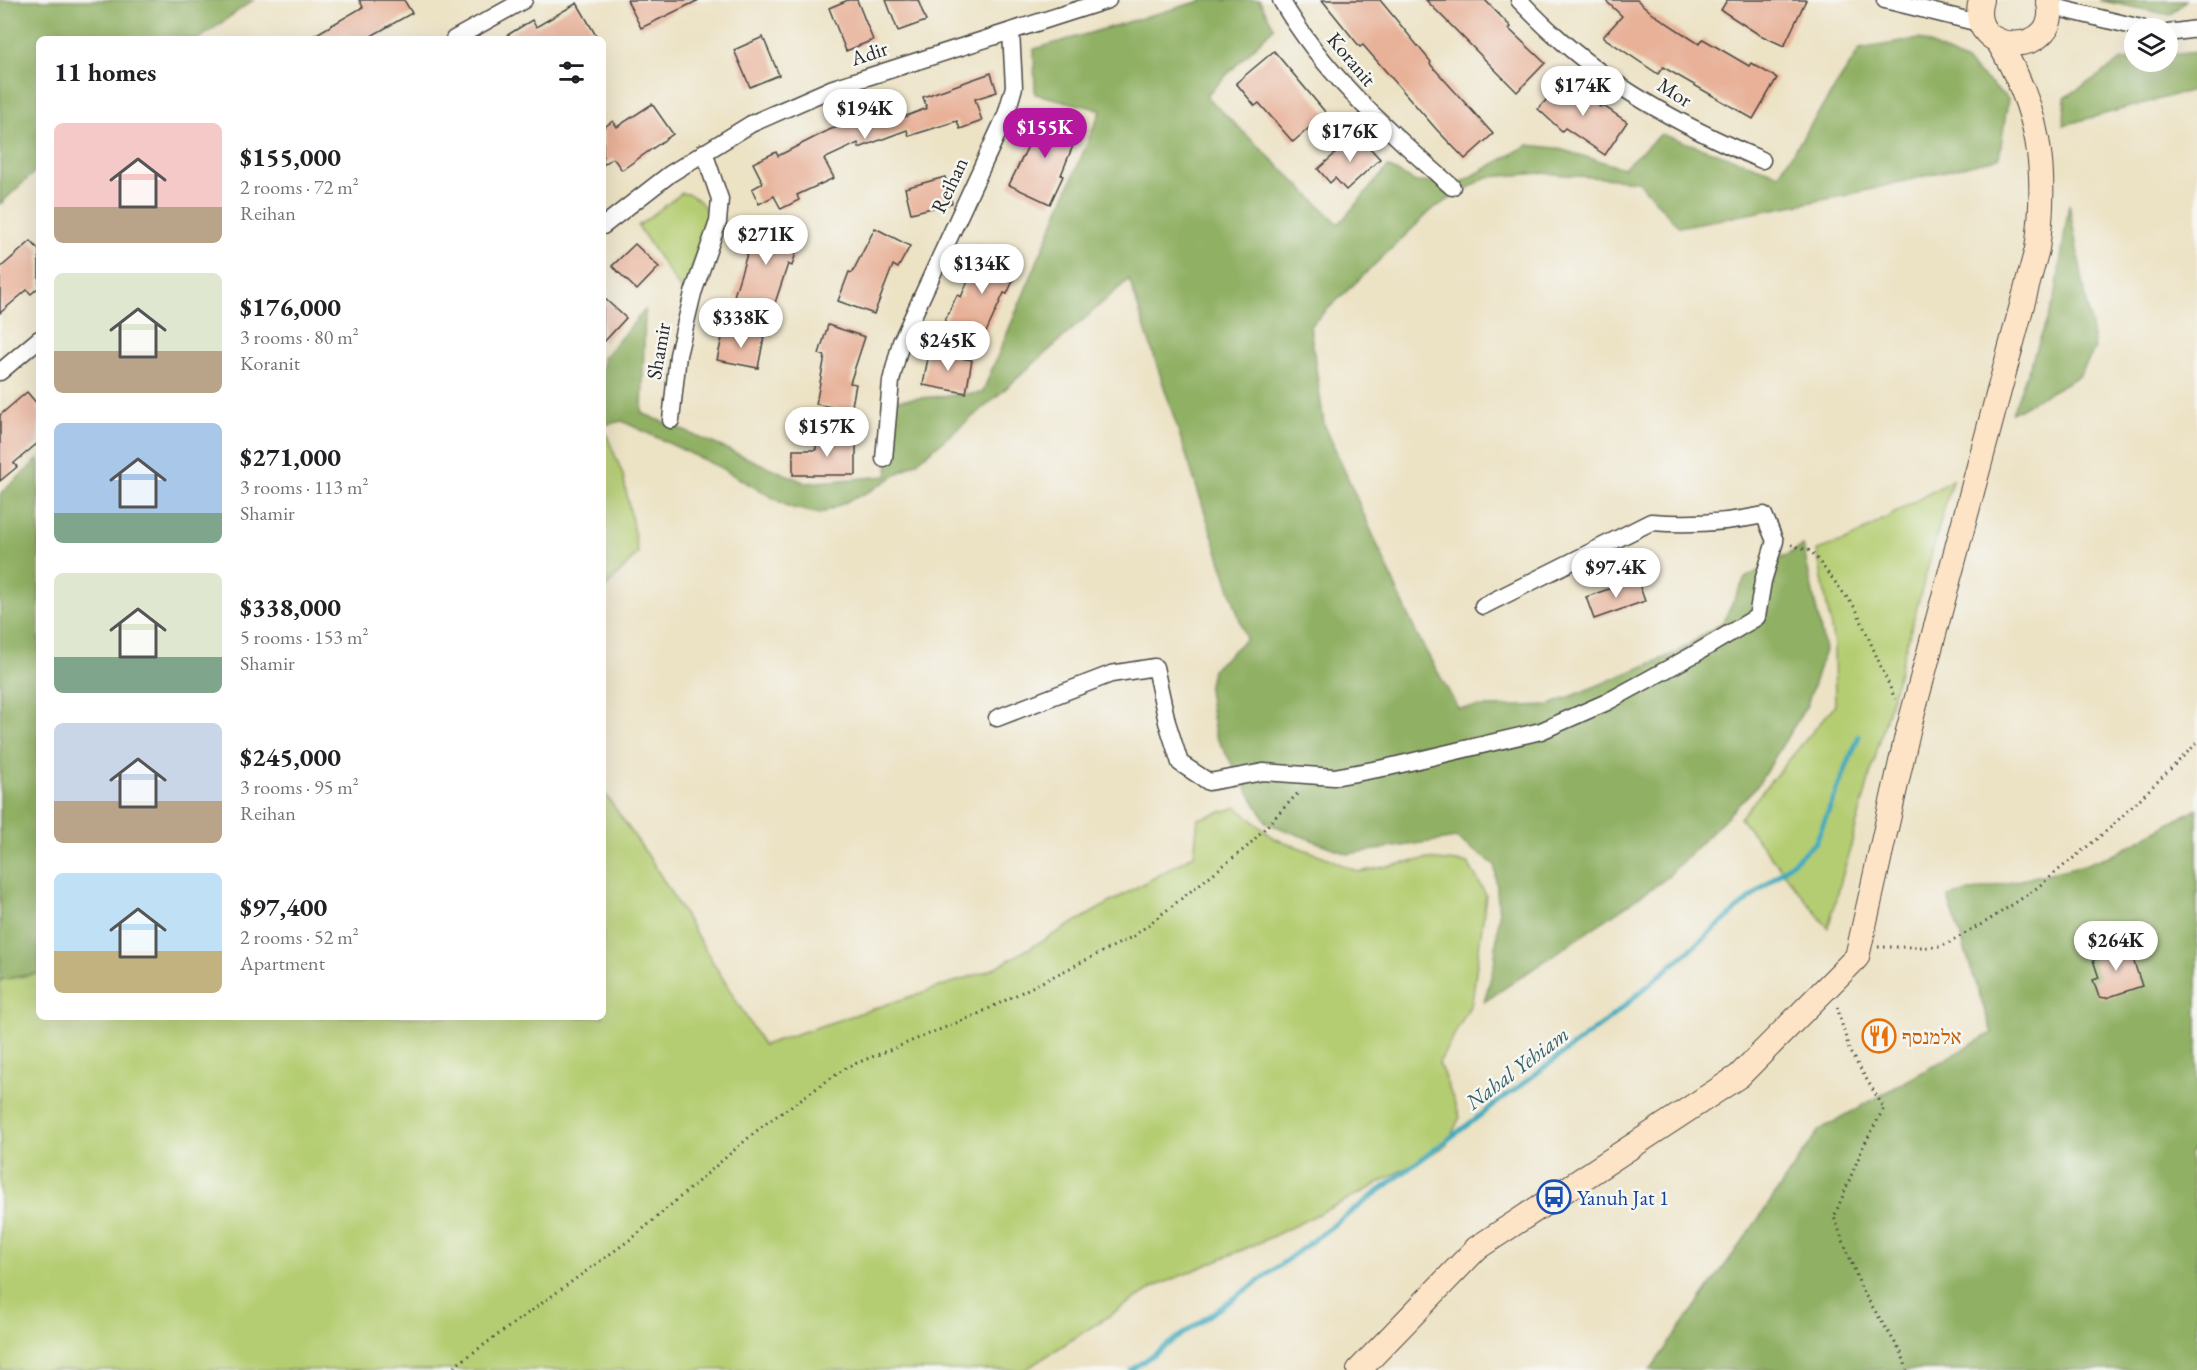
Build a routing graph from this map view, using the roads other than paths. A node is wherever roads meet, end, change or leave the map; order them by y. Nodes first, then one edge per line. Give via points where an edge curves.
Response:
1 (524, 0) edge
2 (1108, 0) edge
3 (1281, 0) edge
4 (1519, 0) edge
5 (1885, 0) edge
6 (1981, 0) edge
7 (2049, 3) edge
8 (2124, 23) edge
9 (2197, 28) edge
10 (1011, 31) junction
11 (2178, 31) edge
12 (1990, 32) junction
13 (459, 36) edge
14 (2035, 38) junction
15 (2034, 119) junction
16 (704, 152) junction
17 (1762, 160) dead end
18 (1452, 187) dead end
19 (606, 224) edge
20 (36, 342) edge
21 (0, 372) edge
22 (671, 420) dead end
23 (884, 459) dead end
24 (1483, 606) dead end
25 (996, 718) dead end
26 (1359, 1370) edge

1 - 13 street
2 - 10 street, Adir
3 - 18 street, Koranit via 1322,61 1373,117
4 - 17 street, Mor via 1556,37 1611,79 1685,125
5 - 12 street
6 - 12 main road via 1980,14
7 - 8 street
7 - 14 main road via 2045,27
9 - 11 street
10 - 16 street, Adir via 833,88 751,124
10 - 23 street, Reihan via 1014,87 1009,106 901,342 891,381
12 - 14 main road via 2007,44 2018,45
12 - 15 main road via 2014,69
14 - 15 main road via 2030,73
15 - 26 main road via 2042,191 2037,249 1908,731 1857,957 1739,1076 1477,1248
16 - 19 street, Adir
16 - 22 street, Shamir via 720,199 718,222 693,294 678,355
20 - 21 street
24 - 25 street via 1651,522 1701,524 1764,515 1775,541 1757,617 1693,656 1607,702 1541,731 1389,767 1334,777 1263,772 1209,782 1180,763 1155,668 1111,674

